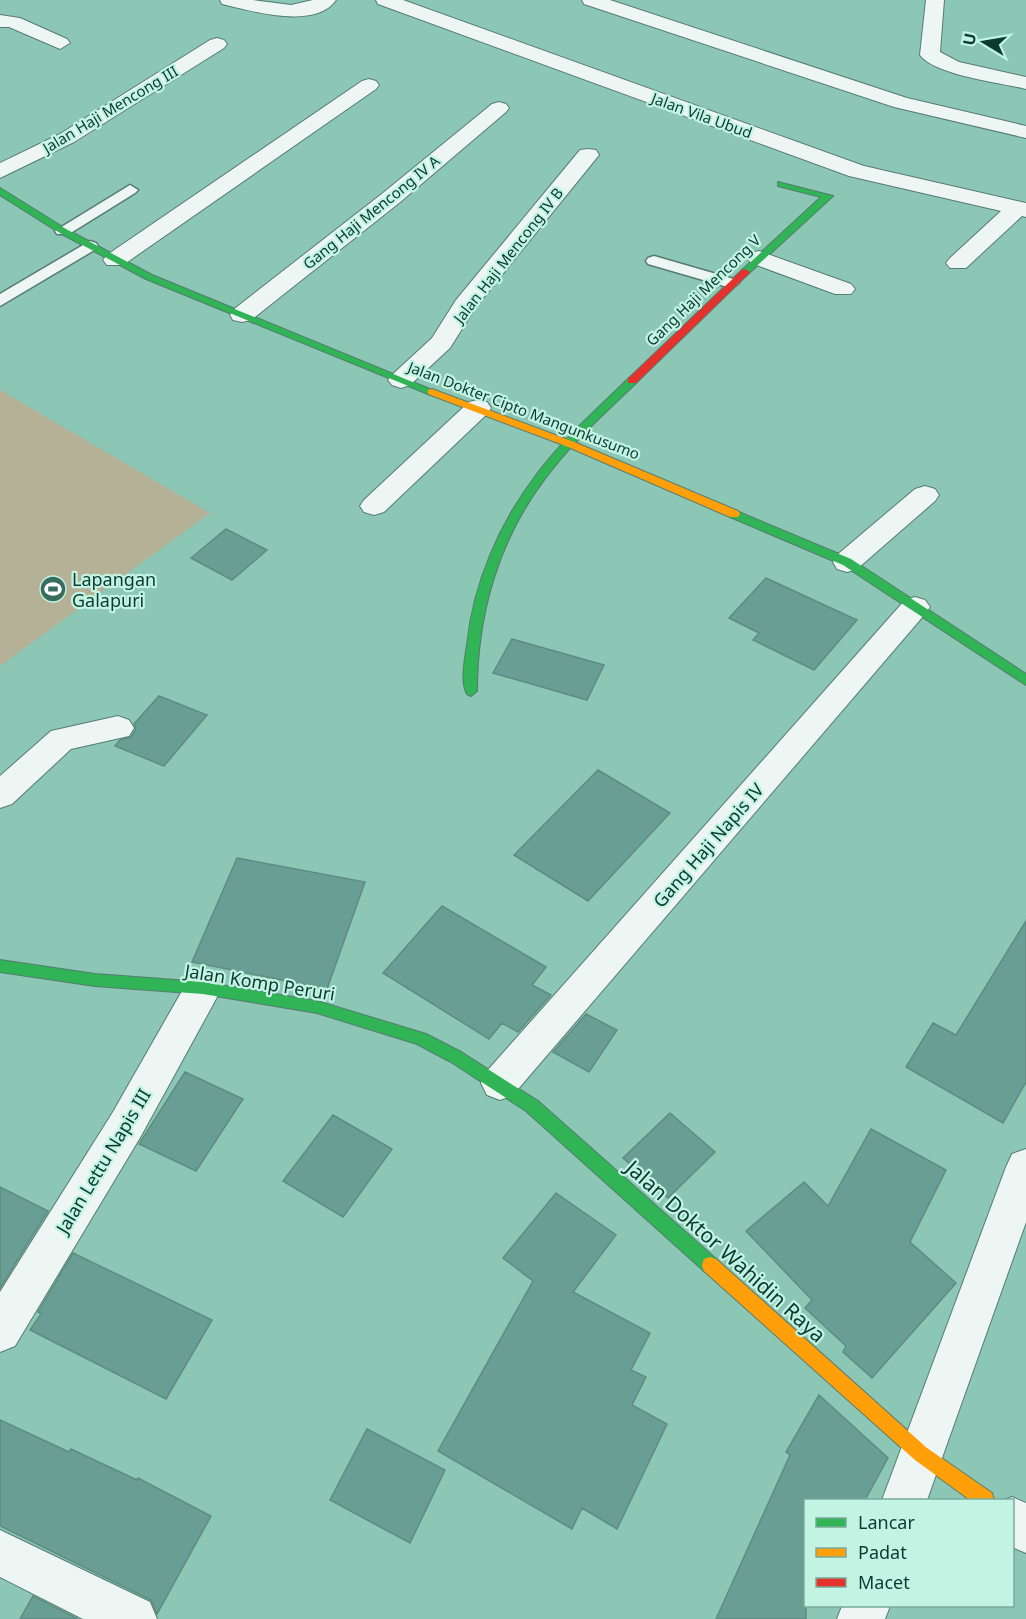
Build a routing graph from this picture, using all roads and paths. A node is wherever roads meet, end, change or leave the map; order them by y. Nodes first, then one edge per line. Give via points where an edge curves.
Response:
1 (229, 0) edge
2 (327, 0) edge
3 (385, 0) edge
4 (591, 0) edge
5 (935, 0) edge
6 (0, 21) edge
7 (60, 43) dead end
8 (217, 44) dead end
9 (1026, 83) edge
10 (369, 86) dead end
11 (499, 108) dead end
12 (1026, 132) edge
13 (588, 155) dead end
14 (0, 171) edge
15 (781, 184) dead end
16 (130, 190) dead end
17 (0, 191) edge
18 (1021, 209) edge
19 (63, 231) junction
20 (90, 246) junction
21 (759, 258) junction
22 (115, 260) junction
23 (654, 261) dead end
24 (958, 263) dead end
25 (731, 283) junction
26 (843, 289) dead end
27 (0, 301) edge
28 (242, 315) junction
29 (401, 380) junction
30 (478, 408) junction
31 (570, 444) junction
32 (925, 495) dead end
33 (374, 506) dead end
34 (847, 562) junction
35 (915, 607) junction
36 (1026, 680) edge
37 (471, 691) dead end
38 (118, 728) dead end
39 (0, 795) edge
40 (0, 966) edge
41 (203, 988) junction
42 (500, 1083) junction
43 (1026, 1167) edge
44 (1015, 1230) edge
45 (6, 1311) edge
46 (921, 1454) junction
47 (904, 1499) edge
48 (984, 1499) edge
49 (0, 1553) edge
50 (133, 1619) edge

1 - 2 street via 292,13 307,11
3 - 18 street, Jalan Vila Ubud via 857,171
4 - 12 street via 900,103
5 - 9 street via 930,55 952,66
6 - 7 street via 13,22
8 - 14 street, Jalan Haji Mencong III via 67,138
10 - 22 street
11 - 28 street, Gang Haji Mencong IV A
13 - 29 street, Jalan Haji Mencong IV B via 465,305 441,342
15 - 21 street, Gang Haji Mencong V via 828,196
16 - 19 lane
17 - 19 street, Jalan Dokter Cipto Mangunkusumo
18 - 24 street
19 - 20 street, Jalan Dokter Cipto Mangunkusumo
20 - 22 street, Jalan Dokter Cipto Mangunkusumo
20 - 27 lane
21 - 25 street, Gang Haji Mencong V
21 - 26 street
22 - 28 street, Jalan Dokter Cipto Mangunkusumo
23 - 25 lane
25 - 31 street, Gang Haji Mencong V
28 - 29 street, Jalan Dokter Cipto Mangunkusumo
29 - 30 street, Jalan Dokter Cipto Mangunkusumo
30 - 31 street, Jalan Dokter Cipto Mangunkusumo
30 - 33 street
31 - 34 street, Jalan Dokter Cipto Mangunkusumo
31 - 37 street, Gang Haji Mencong V via 541,477 520,510 488,575 471,641
32 - 34 street
34 - 35 street, Jalan Dokter Cipto Mangunkusumo
35 - 36 street, Jalan Dokter Cipto Mangunkusumo
35 - 42 street, Gang Haji Napis IV
38 - 39 street via 62,739
40 - 41 street, Jalan Komp Peruri via 95,980
41 - 42 street, Jalan Komp Peruri via 316,1007 370,1021 421,1039
41 - 45 street, Jalan Lettu Napis III via 127,1124
42 - 46 street, Jalan Doktor Wahidin Raya via 532,1106
43 - 44 street
44 - 46 street
46 - 47 street
46 - 48 street, Jalan Doktor Wahidin Raya
49 - 50 street

